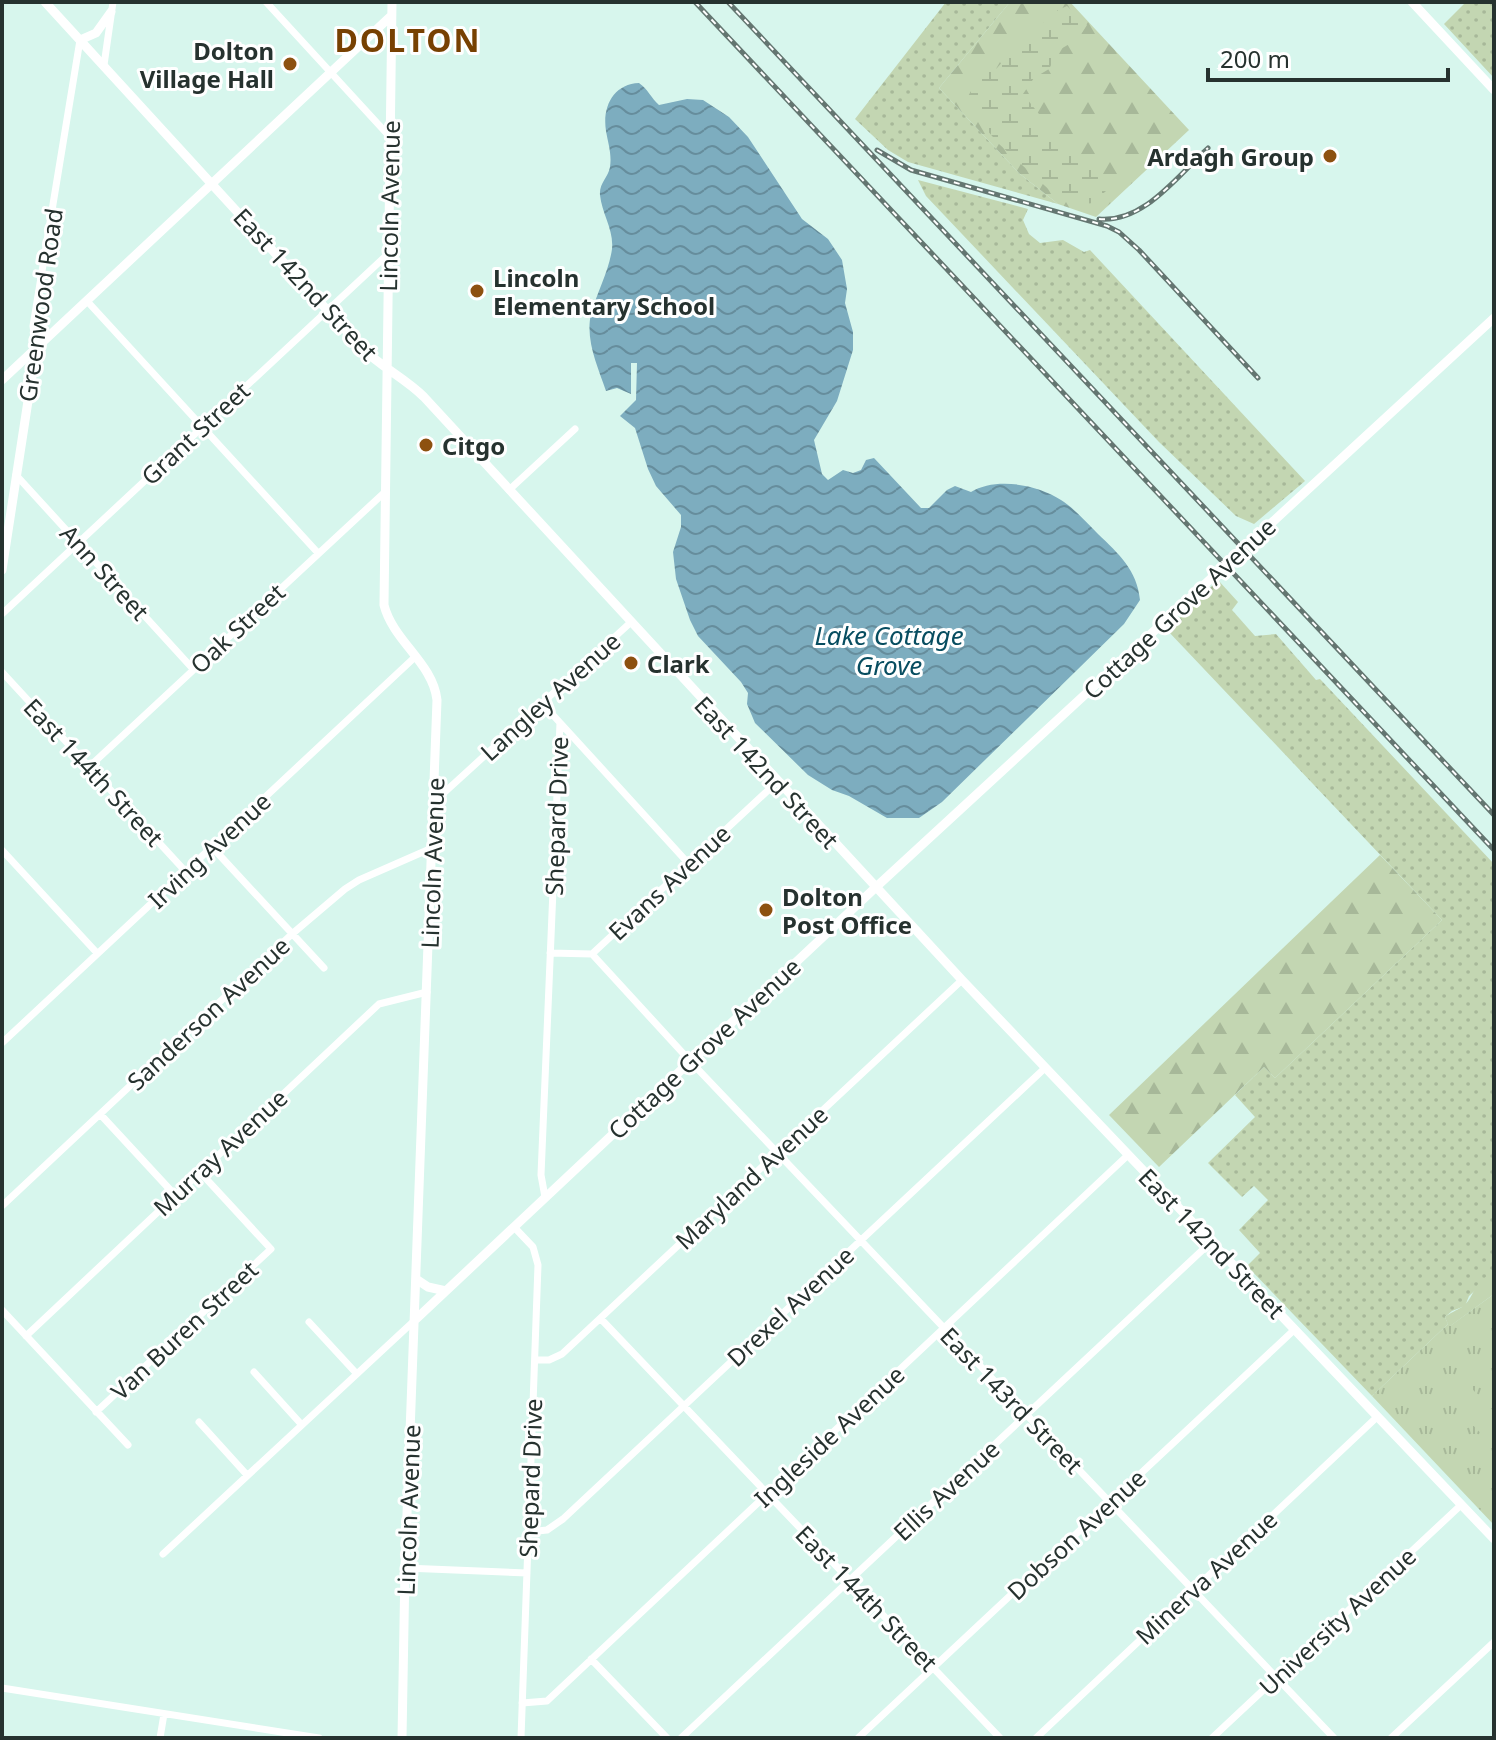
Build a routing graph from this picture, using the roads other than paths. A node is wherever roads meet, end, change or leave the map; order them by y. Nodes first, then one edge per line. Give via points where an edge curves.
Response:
1 (45, 2) edge
2 (266, 2) edge
3 (392, 2) edge
4 (1412, 2) edge
5 (112, 7) edge
6 (391, 16) junction
7 (80, 40) junction
8 (104, 65) junction
9 (331, 73) junction
10 (1494, 90) edge
11 (390, 137) junction
12 (212, 184) junction
13 (389, 253) junction
14 (87, 301) junction
15 (327, 310) junction
16 (1494, 318) edge
17 (36, 349) junction
18 (387, 368) junction
19 (2, 380) edge
20 (203, 426) junction
21 (575, 429) dead end
22 (16, 475) junction
23 (509, 490) junction
24 (386, 491) junction
25 (78, 543) junction
26 (318, 553) junction
27 (2, 570) edge
28 (2, 614) edge
29 (630, 623) junction
30 (415, 657) junction
31 (193, 669) junction
32 (2, 672) edge
33 (542, 703) junction
34 (560, 723) junction
35 (90, 766) junction
36 (777, 782) junction
37 (435, 801) junction
38 (212, 847) junction
39 (432, 848) junction
40 (2, 850) edge
41 (688, 863) junction
42 (186, 872) junction
43 (875, 888) junction
44 (292, 934) junction
45 (97, 953) junction
46 (550, 953) junction
47 (592, 954) junction
48 (324, 968) dead end
49 (962, 980) junction
50 (427, 992) junction
51 (2, 1043) edge
52 (691, 1062) junction
53 (1045, 1068) junction
54 (100, 1114) junction
55 (777, 1153) junction
56 (1128, 1155) junction
57 (199, 1171) junction
58 (174, 1194) junction
59 (545, 1197) junction
60 (2, 1206) edge
61 (514, 1227) junction
62 (860, 1240) junction
63 (1211, 1242) junction
64 (416, 1279) junction
65 (446, 1291) junction
66 (2, 1310) edge
67 (601, 1319) junction
68 (415, 1320) junction
69 (309, 1322) dead end
70 (944, 1328) junction
71 (1294, 1330) junction
72 (26, 1336) junction
73 (535, 1360) junction
74 (254, 1372) dead end
75 (356, 1373) junction
76 (683, 1406) junction
77 (96, 1412) junction
78 (1026, 1415) junction
79 (1377, 1417) junction
80 (199, 1422) dead end
81 (301, 1424) junction
82 (128, 1445) dead end
83 (247, 1475) junction
84 (767, 1494) junction
85 (1110, 1502) junction
86 (1461, 1505) junction
87 (528, 1532) junction
88 (1494, 1539) edge
89 (163, 1554) dead end
90 (405, 1568) junction
91 (527, 1573) junction
92 (850, 1580) junction
93 (1193, 1590) junction
94 (1494, 1642) edge
95 (591, 1659) junction
96 (933, 1668) junction
97 (1277, 1678) junction
98 (2, 1688) edge
99 (522, 1703) junction
100 (164, 1714) junction
101 (160, 1738) edge
102 (319, 1738) edge
103 (402, 1738) edge
104 (521, 1738) edge
105 (667, 1738) edge
106 (681, 1738) edge
107 (858, 1738) edge
108 (1000, 1738) edge
109 (1036, 1738) edge
110 (1212, 1738) edge
111 (1334, 1738) edge
112 (1391, 1738) edge

1 - 7 street, East 142nd Street
2 - 9 street
3 - 6 street, Lincoln Avenue
4 - 10 street
5 - 7 street via 96,33
5 - 8 street
6 - 9 street
6 - 11 street, Lincoln Avenue
7 - 8 street, East 142nd Street
7 - 17 street, Greenwood Road via 33,326
8 - 12 street, East 142nd Street
9 - 11 street
9 - 12 street
11 - 13 street, Lincoln Avenue
12 - 14 street
12 - 15 street, East 142nd Street
13 - 15 street, Grant Street
13 - 18 street, Lincoln Avenue
14 - 17 street
14 - 20 street
15 - 18 street, East 142nd Street
15 - 20 street, Grant Street
16 - 43 street, Cottage Grove Avenue
17 - 19 street
17 - 22 street, Greenwood Road
18 - 23 street, East 142nd Street via 417,390
18 - 24 street, Lincoln Avenue
20 - 25 street, Grant Street
20 - 26 street
21 - 23 street
22 - 25 street, Ann Street
22 - 27 street, Greenwood Road
23 - 29 street, East 142nd Street
24 - 26 street, Oak Street
24 - 30 street, Lincoln Avenue via 384,605 391,625
25 - 28 street, Grant Street
25 - 31 street, Ann Street
26 - 31 street, Oak Street
29 - 33 street, Langley Avenue
29 - 36 street, East 142nd Street
30 - 37 street, Lincoln Avenue via 436,692
30 - 38 street, Irving Avenue
31 - 35 street, Oak Street
32 - 35 street, East 144th Street
33 - 34 street
33 - 37 street, Langley Avenue
34 - 41 street
34 - 46 street, Shepard Drive
35 - 42 street, East 144th Street
36 - 41 street, Evans Avenue
36 - 43 street, East 142nd Street
37 - 39 street, Lincoln Avenue
38 - 42 street, Irving Avenue
38 - 44 street
39 - 44 street, Sanderson Avenue via 359,880
39 - 50 street, Lincoln Avenue
40 - 45 street
41 - 47 street, Evans Avenue
42 - 45 street, Irving Avenue
43 - 49 street, East 142nd Street
43 - 52 street, Cottage Grove Avenue
44 - 48 street
44 - 54 street, Sanderson Avenue
45 - 51 street, Irving Avenue
46 - 47 street, Evans Avenue
46 - 59 street, Shepard Drive via 541,1175
47 - 52 street, East 143rd Street
49 - 53 street, East 142nd Street
49 - 55 street, Maryland Avenue
50 - 57 street, Murray Avenue via 379,1004
50 - 64 street, Lincoln Avenue
52 - 55 street, East 143rd Street
52 - 59 street, Cottage Grove Avenue
53 - 56 street, East 142nd Street
53 - 62 street, Drexel Avenue
54 - 58 street
54 - 60 street, Sanderson Avenue
55 - 62 street, East 143rd Street
55 - 67 street, Maryland Avenue
56 - 63 street, East 142nd Street
56 - 70 street, Ingleside Avenue
57 - 58 street, Murray Avenue
57 - 77 street, Van Buren Street via 271,1249
58 - 72 street, Murray Avenue
59 - 61 street, Cottage Grove Avenue
61 - 65 street, Cottage Grove Avenue
61 - 73 street, Shepard Drive via 533,1247 538,1265
62 - 70 street, East 143rd Street
62 - 76 street, Drexel Avenue
63 - 71 street, East 142nd Street
63 - 78 street, Ellis Avenue
64 - 65 street
64 - 68 street, Lincoln Avenue
65 - 68 street, Cottage Grove Avenue
66 - 72 street
67 - 73 street, Maryland Avenue via 556,1358
67 - 76 street, East 144th Street
68 - 75 street, Cottage Grove Avenue
68 - 90 street, Lincoln Avenue
69 - 75 street
70 - 78 street, East 143rd Street
70 - 84 street, Ingleside Avenue
71 - 79 street, East 142nd Street
71 - 85 street, Dobson Avenue
72 - 77 street
73 - 87 street, Shepard Drive
74 - 81 street
75 - 81 street, Cottage Grove Avenue
76 - 84 street, East 144th Street
76 - 87 street, Drexel Avenue via 555,1526
77 - 82 street
78 - 85 street, East 143rd Street
78 - 92 street, Ellis Avenue
79 - 86 street, East 142nd Street
79 - 93 street, Minerva Avenue
80 - 83 street
81 - 83 street, Cottage Grove Avenue
83 - 89 street, Cottage Grove Avenue
84 - 92 street, East 144th Street
84 - 95 street, Ingleside Avenue
85 - 93 street, East 143rd Street
85 - 96 street, Dobson Avenue
86 - 88 street, East 142nd Street
86 - 97 street, University Avenue
87 - 91 street, Shepard Drive
90 - 91 street
90 - 103 street, Lincoln Avenue
91 - 99 street, Shepard Drive
92 - 96 street, East 144th Street
92 - 106 street, Ellis Avenue
93 - 97 street, East 143rd Street
93 - 109 street, Minerva Avenue
94 - 112 street
95 - 99 street, Ingleside Avenue via 547,1701
95 - 105 street
96 - 107 street, Dobson Avenue
96 - 108 street, East 144th Street
97 - 110 street, University Avenue
97 - 111 street, East 143rd Street
98 - 100 street
99 - 104 street, Shepard Drive
100 - 101 street
100 - 102 street

